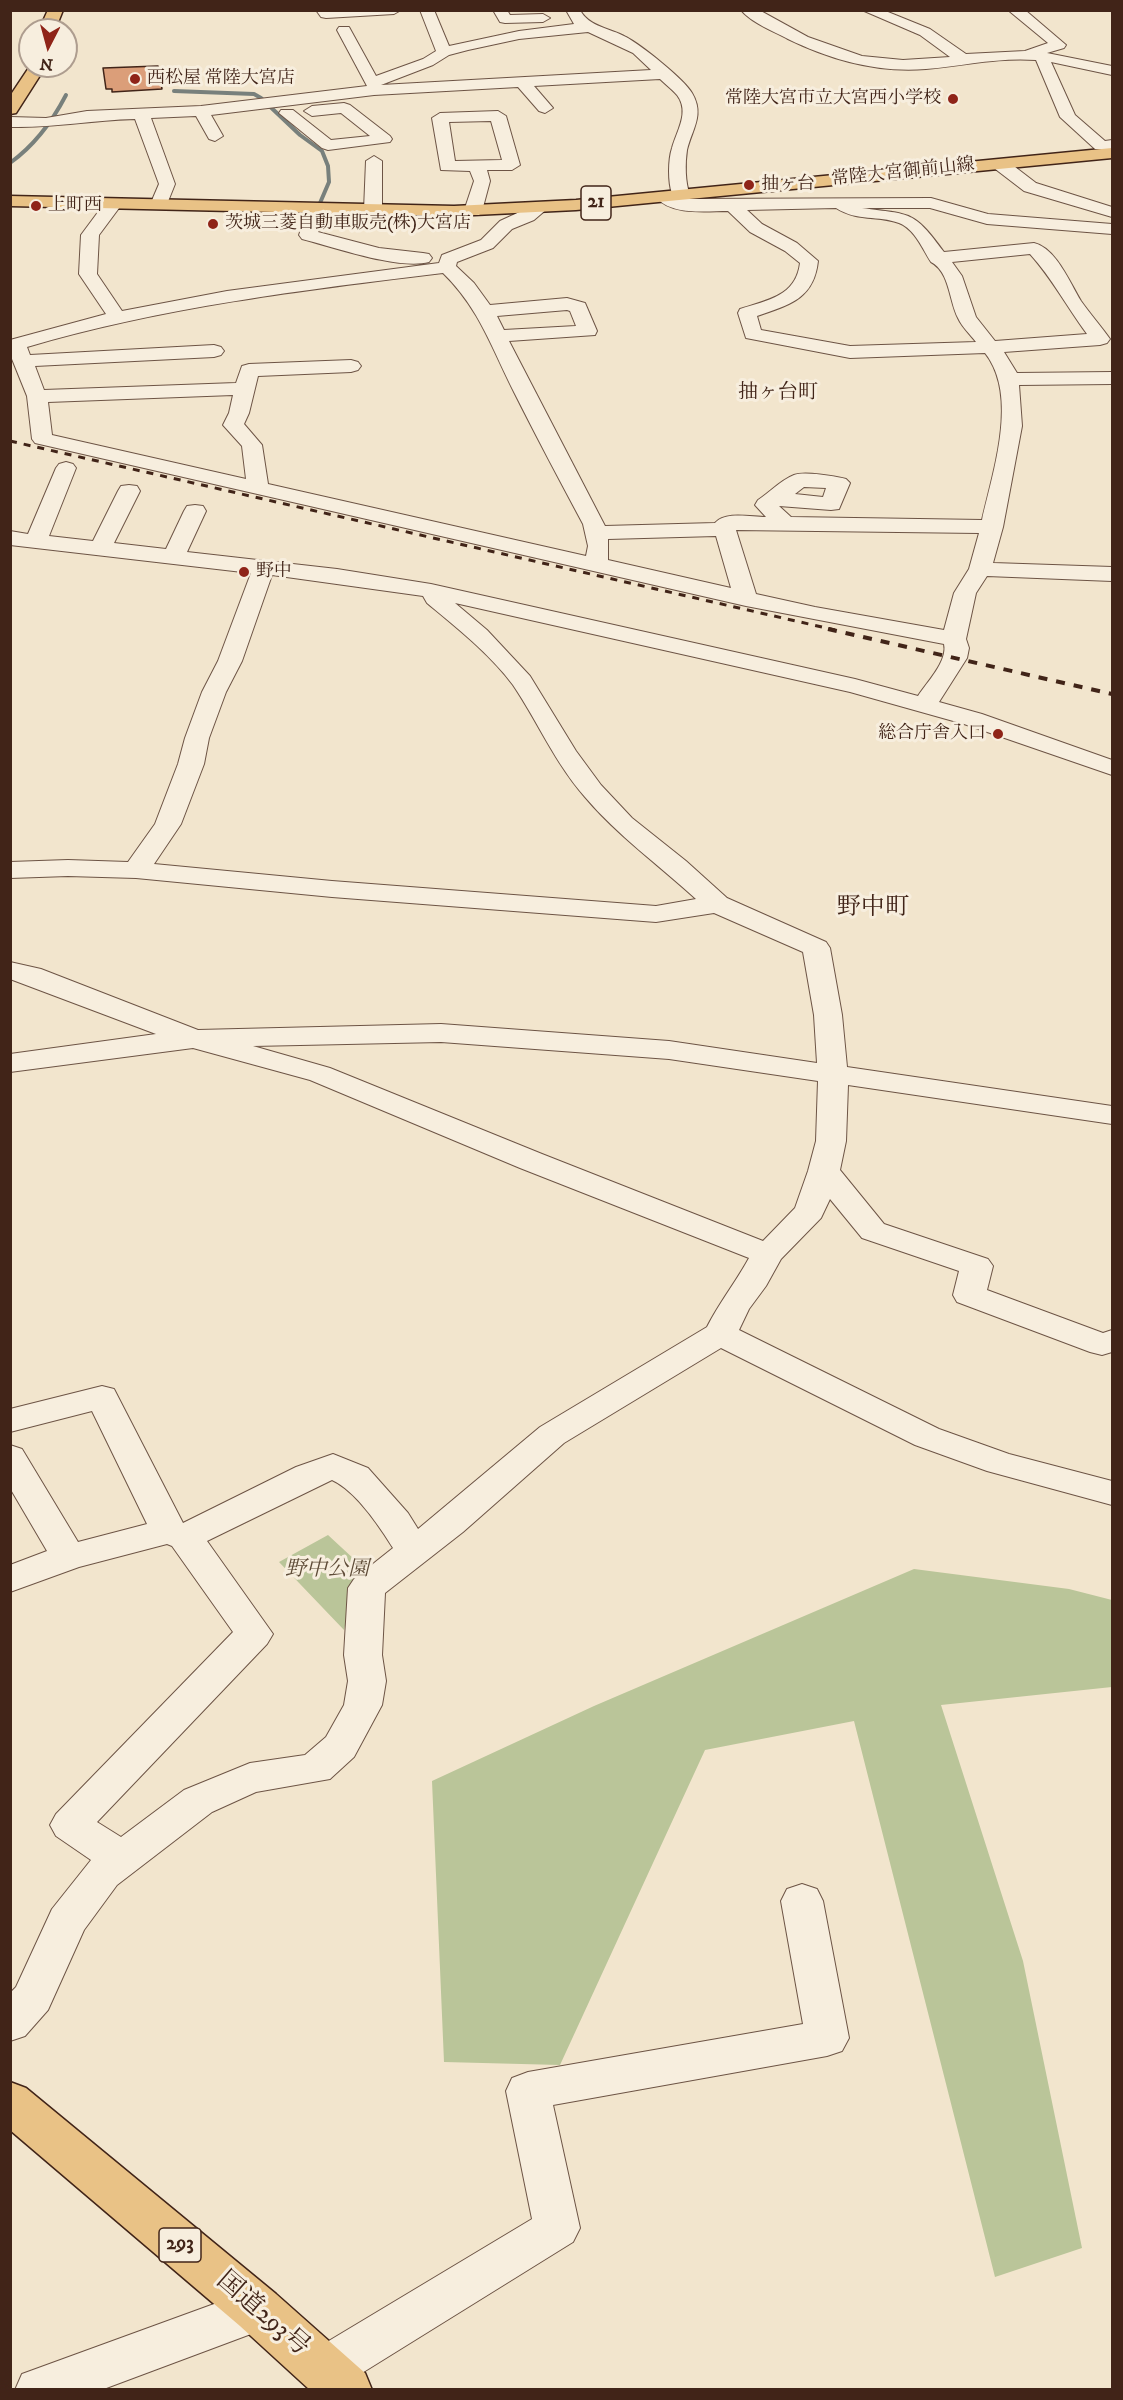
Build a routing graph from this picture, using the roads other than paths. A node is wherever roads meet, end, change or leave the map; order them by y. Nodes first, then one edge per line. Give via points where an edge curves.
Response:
1 (322, 10) edge
2 (394, 10) edge
3 (428, 10) edge
4 (500, 10) edge
5 (748, 10) edge
6 (869, 10) edge
7 (1015, 10) edge
8 (575, 14) edge
9 (589, 27) junction
10 (344, 30) dead end
11 (444, 52) junction
12 (1023, 55) junction
13 (1042, 58) junction
14 (963, 59) junction
15 (1113, 70) edge
16 (663, 74) junction
17 (30, 78) edge
18 (522, 81) junction
19 (373, 86) junction
20 (258, 105) junction
21 (545, 108) dead end
22 (10, 110) edge
23 (201, 111) junction
24 (141, 113) junction
25 (287, 113) junction
26 (10, 122) edge
27 (215, 136) dead end
28 (464, 144) dead end
29 (485, 144) dead end
30 (505, 144) junction
31 (444, 145) junction
32 (1113, 145) edge
33 (1113, 153) edge
34 (354, 162) dead end
35 (1000, 164) junction
36 (477, 166) junction
37 (673, 196) junction
38 (10, 201) edge
39 (112, 204) junction
40 (841, 204) junction
41 (159, 205) junction
42 (733, 206) junction
43 (539, 208) junction
44 (317, 209) junction
45 (373, 210) junction
46 (473, 211) junction
47 (1113, 212) edge
48 (1113, 229) edge
49 (937, 258) junction
50 (448, 263) junction
51 (485, 311) junction
52 (118, 318) junction
53 (497, 336) junction
54 (990, 347) junction
55 (16, 350) edge
56 (214, 351) dead end
57 (351, 366) dead end
58 (1113, 378) edge
59 (1009, 379) junction
60 (244, 390) junction
61 (37, 396) junction
62 (66, 468) dead end
63 (258, 488) junction
64 (129, 492) dead end
65 (775, 498) dead end
66 (195, 511) dead end
67 (785, 524) junction
68 (992, 527) junction
69 (720, 530) junction
70 (596, 533) junction
71 (10, 538) edge
72 (36, 541) junction
73 (100, 549) junction
74 (173, 557) junction
75 (597, 565) junction
76 (264, 567) junction
77 (980, 569) junction
78 (1113, 574) edge
79 (431, 591) junction
80 (746, 598) junction
81 (954, 639) junction
82 (925, 704) junction
83 (1113, 768) edge
84 (10, 870) edge
85 (136, 870) junction
86 (717, 904) junction
87 (10, 970) edge
88 (330, 1035) junction
89 (194, 1039) junction
90 (10, 1063) edge
91 (320, 1074) junction
92 (833, 1074) junction
93 (1113, 1115) edge
94 (824, 1171) junction
95 (768, 1254) junction
96 (720, 1334) junction
97 (1113, 1341) edge
98 (10, 1421) edge
99 (10, 1457) edge
100 (1113, 1493) edge
101 (177, 1534) junction
102 (414, 1551) junction
103 (69, 1557) junction
104 (10, 1579) edge
105 (122, 1858) junction
106 (802, 1901) dead end
107 (10, 2023) edge
108 (10, 2102) edge
109 (258, 2310) junction
110 (335, 2380) edge
111 (39, 2390) edge

1 - 2 street via 326,14
3 - 11 street
4 - 8 street via 505,19
5 - 14 street via 793,37 862,59 904,65
6 - 14 street via 916,27
7 - 12 street via 1059,45
8 - 9 street via 580,23
9 - 11 street via 519,35
9 - 16 street via 638,50
10 - 19 street
11 - 19 street
12 - 13 street
12 - 14 street
13 - 15 street
13 - 32 street via 1068,117 1101,146
16 - 18 street
16 - 37 street via 685,94 691,110 690,122 679,144 678,187
17 - 22 main road
18 - 19 street
18 - 21 street
19 - 20 street
20 - 23 street
20 - 25 street via 271,115
23 - 24 street
23 - 27 street
24 - 26 street via 45,123
24 - 41 street via 167,184
25 - 25 street via 344,108 384,139 328,145
28 - 31 street
29 - 30 street
30 - 31 street via 498,116 440,118
30 - 36 street via 512,165
31 - 36 street via 447,166
33 - 35 main road, 常陸大宮御前山線 / 21
34 - 45 street via 381,161
35 - 37 main road, 常陸大宮御前山線 / 21
35 - 47 street via 1030,187
36 - 46 street via 482,181
37 - 42 street via 673,202 690,206
37 - 43 main road, 常陸大宮御前山線 / 21
38 - 39 main road, 常陸大宮御前山線 / 21
39 - 41 main road, 常陸大宮御前山線 / 21
39 - 52 street via 90,235 88,274
40 - 42 street
40 - 48 street via 931,204 987,219
40 - 49 street via 854,212 905,219 918,229
41 - 44 main road, 常陸大宮御前山線 / 21
42 - 54 street via 756,228 791,246 809,261 809,273 800,291 747,313 753,334 850,352
43 - 46 main road, 常陸大宮御前山線 / 21
43 - 50 street via 506,225 487,244
44 - 45 main road, 常陸大宮御前山線 / 21
44 - 50 street via 308,235 407,258
45 - 46 main road, 常陸大宮御前山線 / 21
49 - 54 street via 953,276 967,318
49 - 54 street via 1034,248 1057,273 1100,339
50 - 51 street
50 - 52 street via 229,295
51 - 53 street
51 - 53 street via 567,304 578,307 588,331
52 - 55 street
53 - 70 street
54 - 59 street via 1003,363
55 - 56 street
55 - 61 street
57 - 60 street via 249,370
58 - 59 street
59 - 68 street via 1012,426
60 - 61 street
60 - 63 street via 233,424 252,446
61 - 63 street via 42,439
62 - 72 street
63 - 75 street
64 - 73 street
65 - 67 street via 766,505
66 - 74 street
67 - 68 street
67 - 69 street via 726,523
68 - 77 street
69 - 70 street
69 - 80 street via 725,529
70 - 75 street
71 - 72 street
72 - 73 street
73 - 74 street
74 - 76 street
75 - 80 street
76 - 79 street
76 - 85 street via 230,661 214,692 168,824
77 - 78 street
77 - 81 street via 965,593
79 - 82 street
79 - 86 street via 522,681 591,790 624,824
80 - 81 street
81 - 82 street via 955,658
82 - 83 street
84 - 85 street
85 - 86 street via 656,914
86 - 92 street via 816,948
87 - 89 street
88 - 89 street
88 - 91 street via 330,1061
88 - 92 street via 441,1033 584,1042
89 - 90 street
89 - 91 street
91 - 95 street
92 - 93 street
92 - 94 street via 831,1141
94 - 95 street via 810,1211
94 - 97 street via 873,1231 977,1266 969,1295 1102,1344
95 - 96 street
96 - 100 street via 927,1437 999,1463
96 - 102 street via 552,1435
98 - 101 street via 102,1397
99 - 103 street
101 - 102 street via 333,1466 355,1476
101 - 103 street
101 - 105 street via 254,1634 69,1825
102 - 105 street via 367,1588 363,1655 367,1681 363,1706 340,1747 316,1768 250,1778 198,1801
103 - 104 street
105 - 107 street via 102,1874 67,1921 33,1998
106 - 110 street via 827,2038 528,2091 557,2228
108 - 109 main road, 国道293号 / 293
109 - 110 main road, 国道293号 / 293
109 - 111 street

